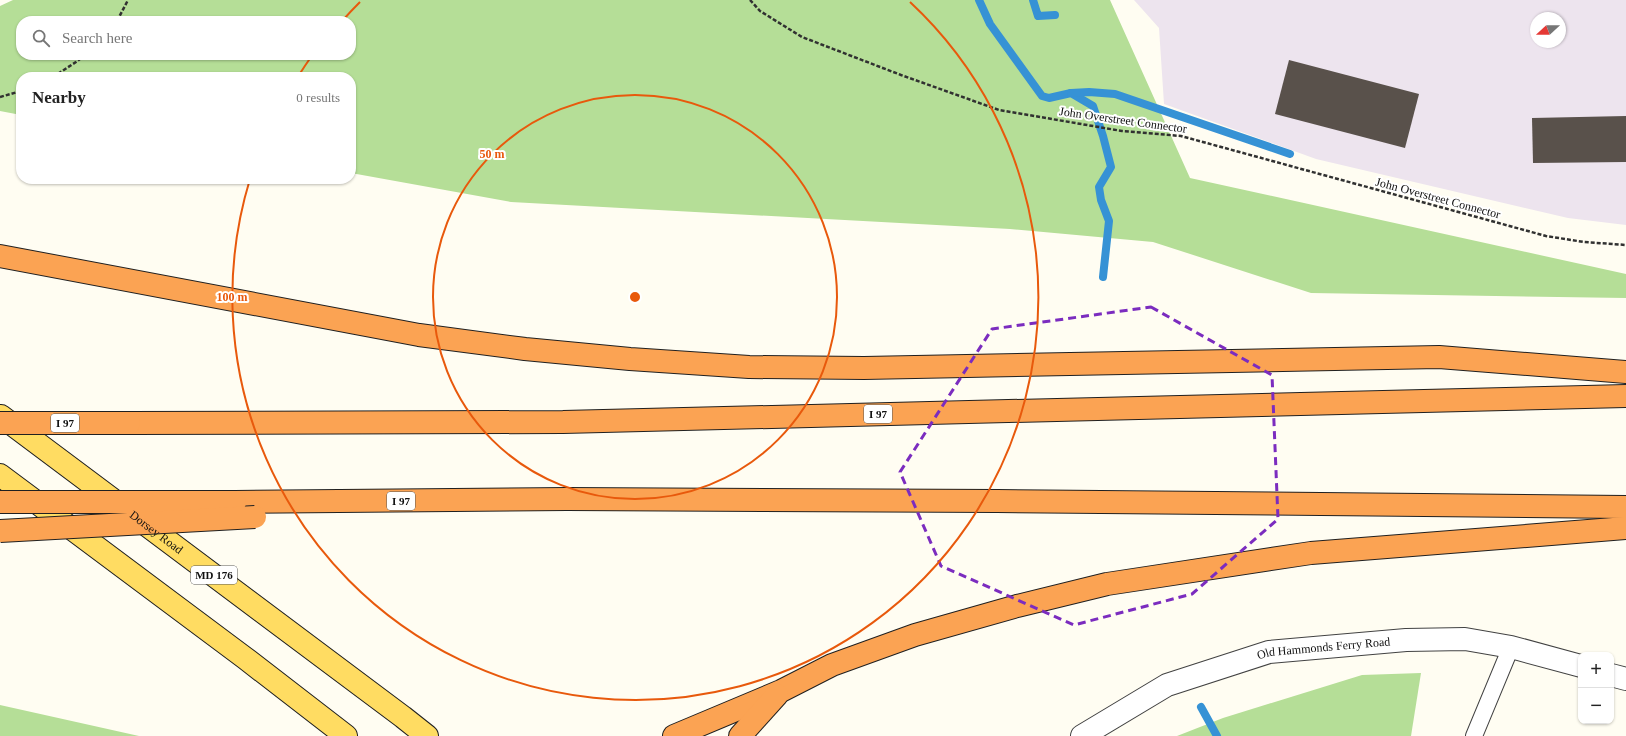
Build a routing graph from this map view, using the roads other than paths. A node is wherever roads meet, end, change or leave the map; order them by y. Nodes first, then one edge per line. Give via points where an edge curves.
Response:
1 (0, 256) edge
2 (1626, 372) edge
3 (1626, 396) edge
4 (0, 416) edge
5 (0, 423) edge
6 (0, 475) edge
7 (567, 499) junction
8 (0, 502) edge
9 (1626, 507) edge
10 (1626, 528) edge
11 (0, 531) edge
12 (1511, 647) junction
13 (1578, 665) edge
14 (1614, 676) edge
15 (1626, 679) edge
16 (781, 690) junction
17 (346, 736) edge
18 (427, 736) edge
19 (674, 736) edge
20 (740, 736) edge
21 (1082, 736) edge
22 (1474, 736) edge

1 - 2 highway via 419,335 525,349 749,368 1439,357
3 - 5 highway, I 97, bridge via 572,422
4 - 18 main road, Dorsey Road / MD 176
6 - 17 main road
7 - 8 highway, I 97, bridge
7 - 9 highway, I 97
7 - 11 highway, bridge
10 - 16 highway via 1311,553 1107,584 915,635 832,665
12 - 13 street, Old Hammonds Ferry Road
12 - 21 street, Old Hammonds Ferry Road via 1465,640 1406,640 1269,652 1167,685
12 - 22 lane
14 - 15 street
16 - 19 highway
16 - 20 highway

